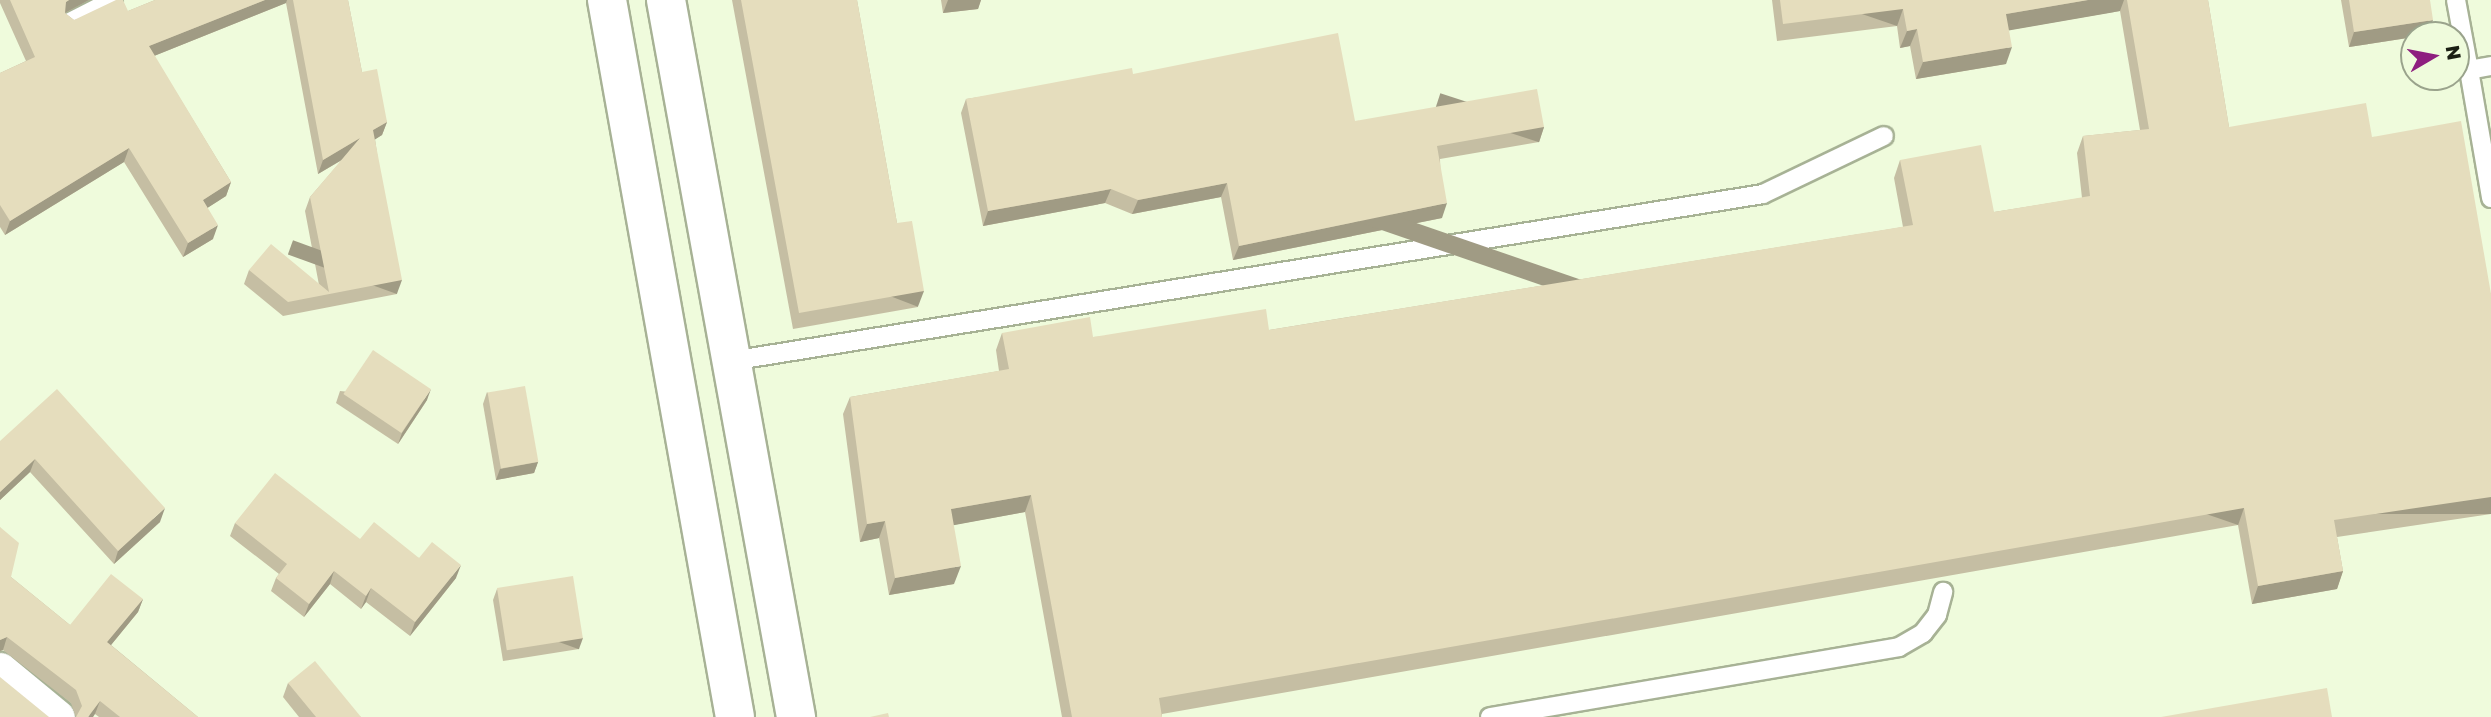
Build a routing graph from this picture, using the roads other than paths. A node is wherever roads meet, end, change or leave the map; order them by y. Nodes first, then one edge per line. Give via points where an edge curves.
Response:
1 (113, 0) edge
2 (607, 0) edge
3 (666, 0) edge
4 (2456, 0) edge
5 (2460, 21) edge
6 (70, 22) edge
7 (2491, 66) edge
8 (2470, 70) edge
9 (2470, 76) edge
10 (1884, 136) dead end
11 (2491, 198) edge
12 (731, 362) junction
13 (1943, 592) edge
14 (0, 670) edge
15 (58, 717) edge
16 (735, 717) edge
17 (796, 717) edge
18 (1490, 717) edge

1 - 6 lane
2 - 16 main road
3 - 12 main road
4 - 5 lane
7 - 8 lane
9 - 11 lane
10 - 12 lane via 1763,194
12 - 17 main road
13 - 18 lane via 1937,615 1923,633 1899,647
14 - 15 street

